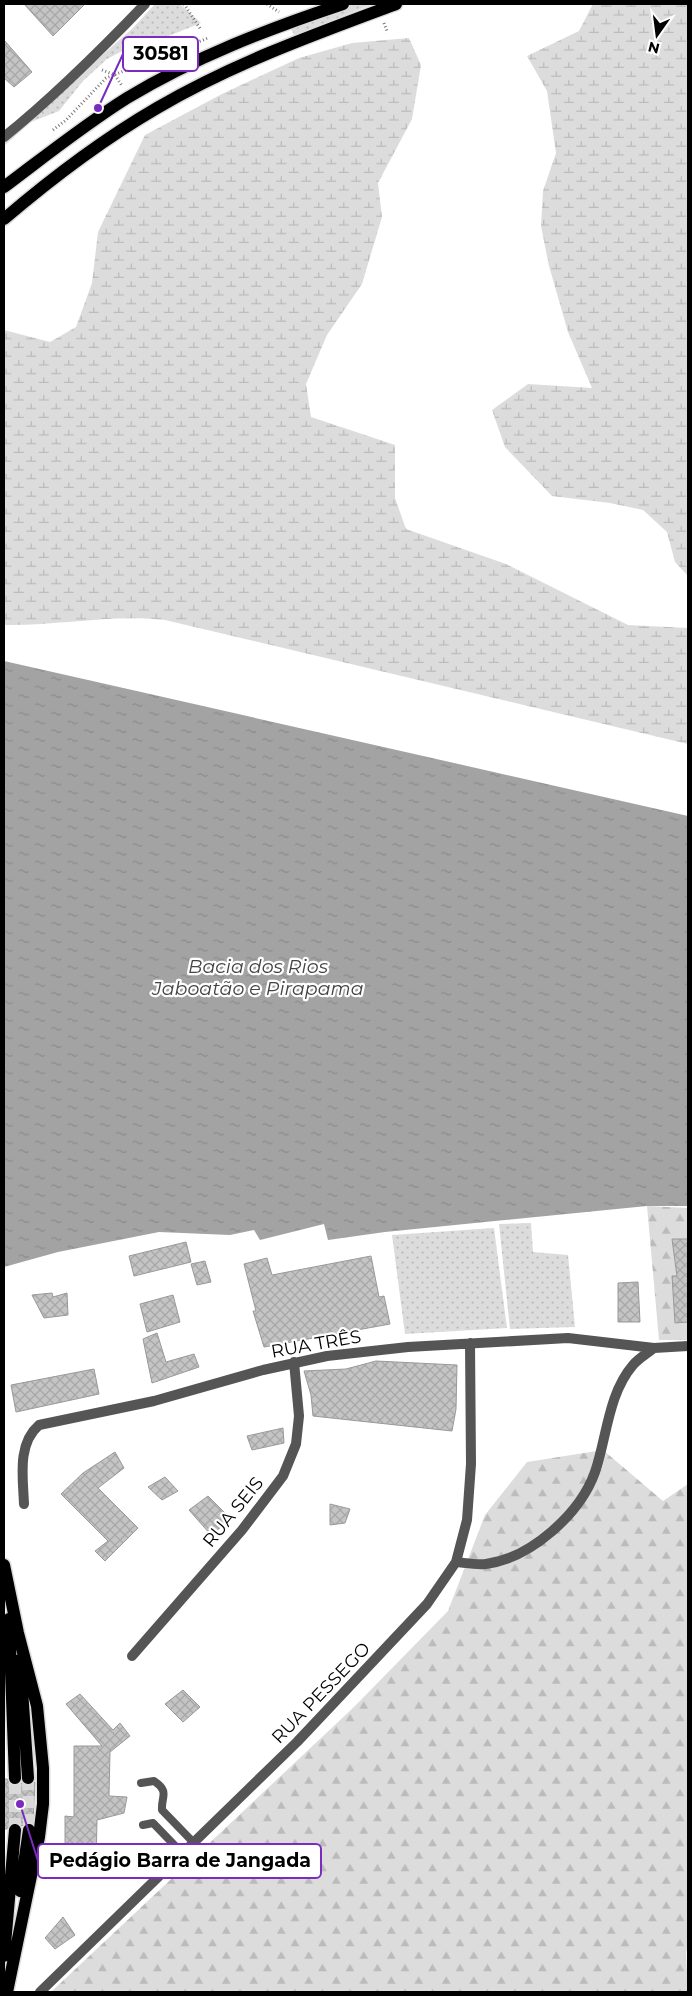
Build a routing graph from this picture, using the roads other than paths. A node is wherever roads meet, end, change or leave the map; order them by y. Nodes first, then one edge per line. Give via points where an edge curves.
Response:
1 (146, 4) edge
2 (343, 4) edge
3 (396, 4) edge
4 (4, 137) edge
5 (4, 187) edge
6 (4, 219) edge
7 (470, 1343) junction
8 (688, 1346) edge
9 (654, 1348) junction
10 (294, 1362) junction
11 (24, 1504) dead end
12 (456, 1562) junction
13 (4, 1565) edge
14 (8, 1587) junction
15 (4, 1615) edge
16 (18, 1633) junction
17 (132, 1656) dead end
18 (4, 1677) edge
19 (15, 1778) tunnel mouth
20 (28, 1778) tunnel mouth
21 (142, 1783) dead end
22 (143, 1825) dead end
23 (15, 1830) tunnel mouth
24 (29, 1830) tunnel mouth
25 (194, 1843) junction
26 (183, 1854) junction
27 (4, 1956) edge
28 (10, 1970) junction
29 (7, 1992) edge
30 (40, 1992) edge

1 - 4 street via 44,105
2 - 5 main road via 231,44 129,98 87,124
3 - 6 main road via 291,43 158,107 106,139
7 - 9 street, RUA TRÊS via 568,1338
7 - 10 street, RUA TRÊS
7 - 12 street, RUA PESSEGO via 471,1464 467,1520
8 - 9 street, RUA TRÊS
9 - 12 street via 633,1364 618,1390 594,1473 578,1504 544,1540 512,1557 486,1564
10 - 11 street, RUA TRÊS via 154,1400 39,1425 26,1442
10 - 17 street, RUA SEIS via 299,1416 296,1444 283,1476 242,1530
12 - 25 street, RUA PESSEGO via 427,1604 384,1652
13 - 14 main road
14 - 15 main road
14 - 16 main road
14 - 18 main road
14 - 19 main road
16 - 20 main road
16 - 28 main road via 37,1706 43,1804 39,1837
21 - 25 lane via 154,1781 160,1785 165,1798 162,1810
22 - 26 lane via 153,1824
23 - 27 main road
24 - 28 main road
25 - 26 street, RUA PESSEGO
26 - 30 street, RUA PESSEGO
28 - 29 main road

